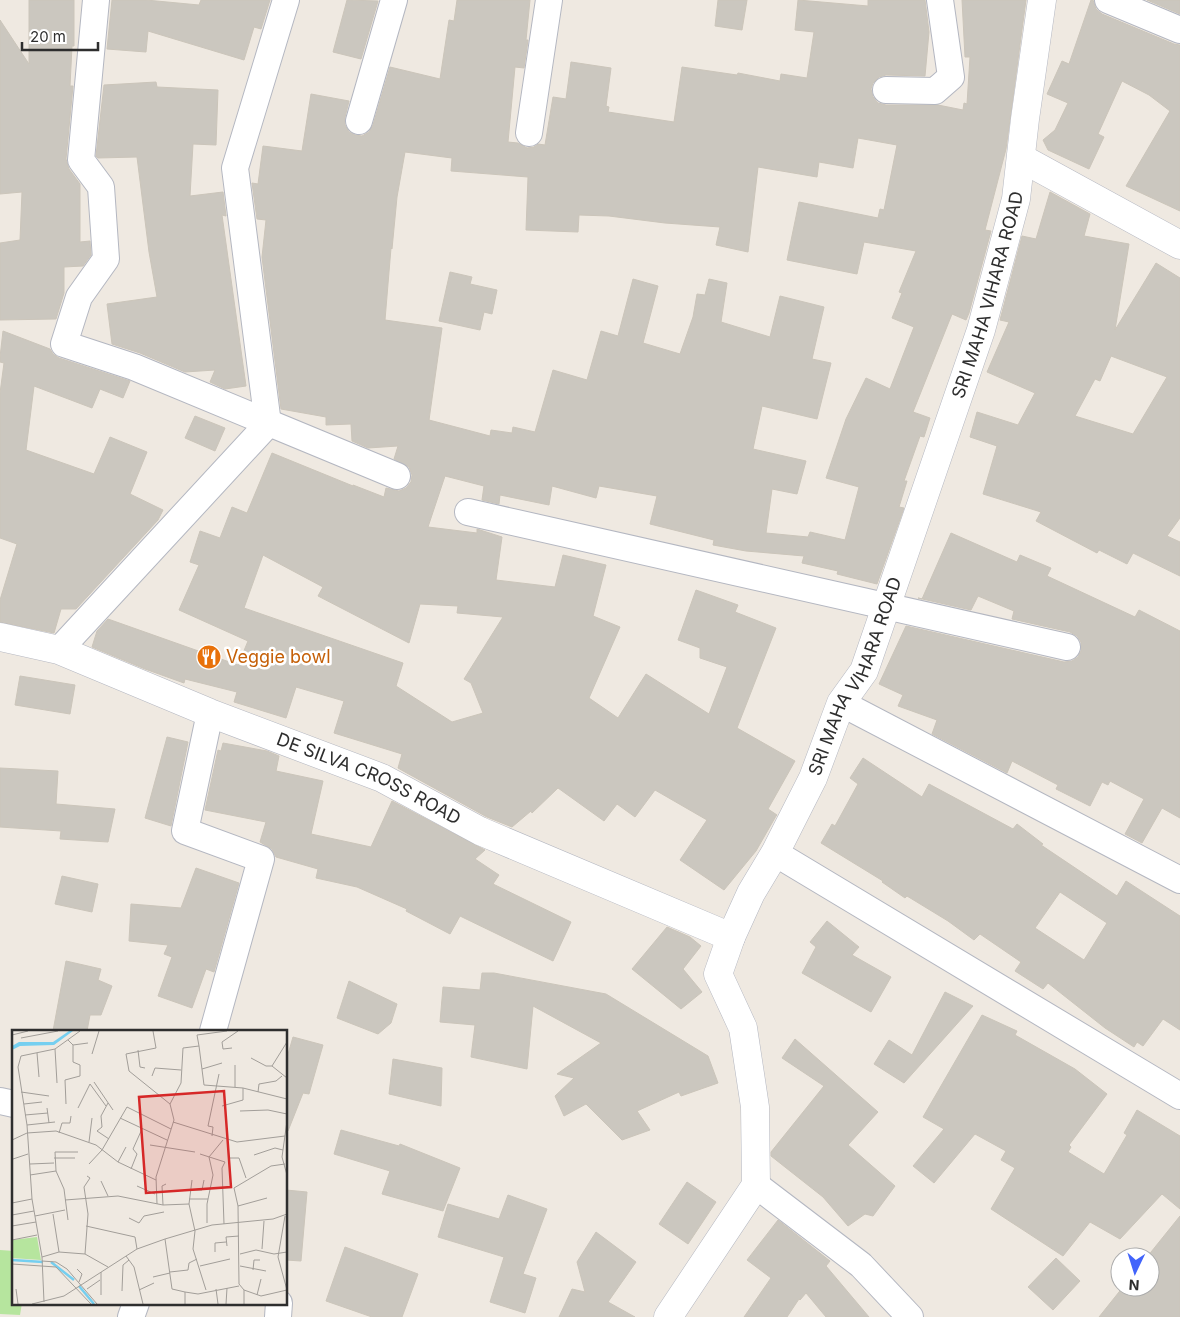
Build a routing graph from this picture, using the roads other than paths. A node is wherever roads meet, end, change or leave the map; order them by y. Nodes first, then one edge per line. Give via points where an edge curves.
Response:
1 (96, 0) edge
2 (286, 0) edge
3 (394, 0) edge
4 (549, 0) edge
5 (940, 0) edge
6 (1042, 0) edge
7 (1108, 0) edge
8 (1180, 30) edge
9 (886, 90) dead end
10 (359, 121) dead end
11 (528, 133) dead end
12 (1022, 158) junction
13 (1180, 245) edge
14 (268, 424) junction
15 (397, 476) dead end
16 (468, 512) dead end
17 (886, 607) junction
18 (0, 637) edge
19 (1067, 646) dead end
20 (59, 650) junction
21 (841, 703) junction
22 (210, 713) junction
23 (775, 853) junction
24 (1177, 872) edge
25 (731, 937) junction
26 (213, 1030) edge
27 (1180, 1096) edge
28 (756, 1185) junction
29 (136, 1304) edge
30 (279, 1304) edge
31 (131, 1317) edge
32 (278, 1317) edge
33 (668, 1317) edge
34 (910, 1317) edge

1 - 14 street via 82,160 101,187 106,259 79,297 64,344 134,367
2 - 14 street via 235,168
3 - 10 street
4 - 11 street
5 - 9 street via 951,77 935,91
6 - 12 street, SRI MAHA VIHARA ROAD
7 - 8 street
12 - 13 street
12 - 17 street, SRI MAHA VIHARA ROAD via 1016,199 980,330
14 - 15 street
14 - 20 street
16 - 17 street
17 - 19 street
17 - 21 street, SRI MAHA VIHARA ROAD via 864,671
18 - 20 street, DE SILVA CROSS ROAD
20 - 22 street, DE SILVA CROSS ROAD
21 - 23 street, SRI MAHA VIHARA ROAD via 813,778
21 - 24 street
22 - 25 street, DE SILVA CROSS ROAD via 382,778 480,831
22 - 26 street via 185,832 261,859
23 - 25 street, SRI MAHA VIHARA ROAD via 751,893
23 - 27 street
25 - 28 street, SRI MAHA VIHARA ROAD via 718,974 743,1028 755,1107
28 - 33 street
28 - 34 street via 861,1266
29 - 31 street
30 - 32 street

